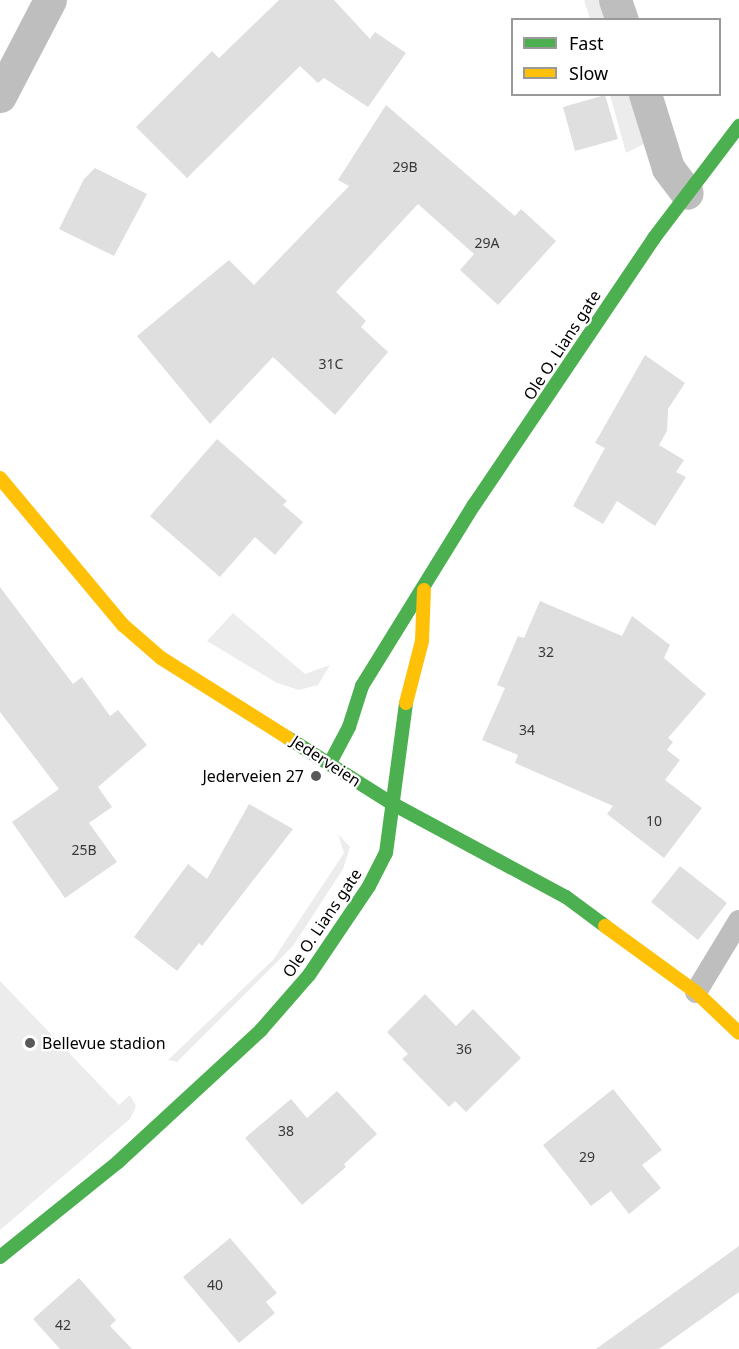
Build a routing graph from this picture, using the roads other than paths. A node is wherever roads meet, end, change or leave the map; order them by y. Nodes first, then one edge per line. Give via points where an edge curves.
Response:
1 (50, 0) edge
2 (615, 0) edge
3 (621, 18) edge
4 (0, 96) edge
5 (646, 96) edge
6 (739, 126) edge
7 (687, 193) junction
8 (0, 478) edge
9 (424, 590) junction
10 (330, 764) junction
11 (393, 804) junction
12 (739, 921) edge
13 (696, 992) junction
14 (739, 1032) edge
15 (0, 1257) edge

1 - 4 street
2 - 3 street
5 - 7 street via 668,168
6 - 7 street, Ole O. Lians gate
7 - 9 street, Ole O. Lians gate via 502,463
8 - 10 street, Jederveien via 36,528 123,625 161,658
9 - 10 street, Ole O. Lians gate via 397,626 362,686 349,727
9 - 11 street, Ole O. Lians gate via 422,641 402,720
10 - 11 street, Jederveien
11 - 13 street, Jederveien via 566,897
11 - 15 street, Ole O. Lians gate via 386,853 369,886 309,975 261,1030 166,1119
12 - 13 lane
13 - 14 street, Jederveien

